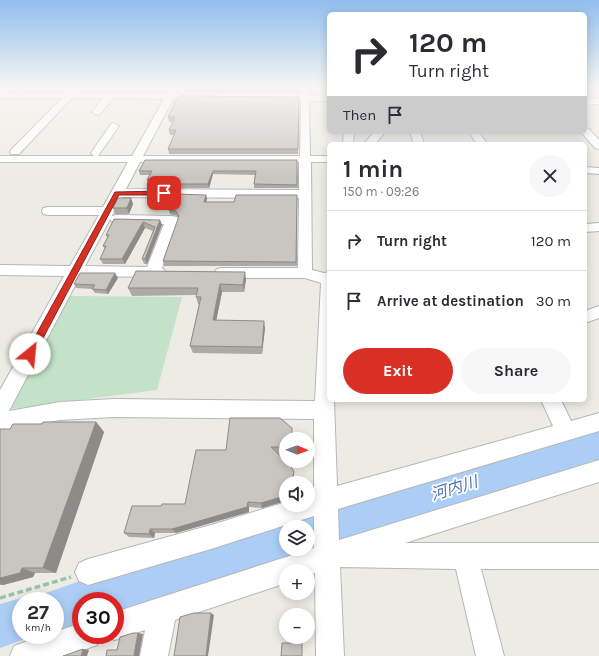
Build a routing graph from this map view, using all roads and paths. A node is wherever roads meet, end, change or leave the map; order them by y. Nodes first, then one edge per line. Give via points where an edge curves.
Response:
1 (49, 118) edge
2 (162, 118) edge
3 (305, 118) edge
4 (114, 126) dead end
5 (587, 133) edge
6 (378, 134) edge
7 (372, 142) edge
8 (599, 146) edge
9 (0, 152) edge
10 (15, 152) junction
11 (96, 153) junction
12 (138, 156) junction
13 (0, 159) edge
14 (305, 159) junction
15 (327, 159) edge
16 (587, 170) edge
17 (599, 171) edge
18 (117, 193) junction
19 (305, 194) junction
20 (48, 211) dead end
21 (105, 215) junction
22 (587, 228) edge
23 (599, 228) edge
24 (0, 270) edge
25 (75, 272) junction
26 (153, 272) junction
27 (176, 272) edge
28 (206, 272) edge
29 (306, 273) junction
30 (327, 278) edge
31 (599, 312) edge
32 (587, 316) edge
33 (327, 331) edge
34 (552, 402) edge
35 (0, 409) edge
36 (324, 410) junction
37 (0, 422) edge
38 (599, 422) edge
39 (566, 432) junction
40 (599, 471) edge
41 (326, 503) junction
42 (327, 553) junction
43 (465, 555) junction
44 (599, 556) edge
45 (88, 572) joint
46 (0, 598) edge
47 (162, 610) junction
48 (124, 623) edge
49 (72, 640) edge
50 (28, 655) edge
51 (154, 656) edge
52 (330, 656) edge
53 (490, 656) edge

1 - 10 street
2 - 12 street
3 - 14 street
4 - 11 street
5 - 8 street
6 - 7 street
9 - 10 street
10 - 11 street
11 - 12 street
12 - 13 street
12 - 14 street
12 - 18 street
14 - 15 street
14 - 19 street
16 - 17 street
18 - 19 street
18 - 21 street
19 - 29 street
20 - 21 street
21 - 25 street
21 - 26 street via 172,220
22 - 23 street
24 - 25 street
25 - 26 street
25 - 35 street
26 - 27 street
28 - 29 street
29 - 30 street
31 - 32 street
33 - 36 street
34 - 39 street
36 - 37 street via 101,408 60,411
36 - 41 street
38 - 39 street
39 - 41 street
40 - 42 street
41 - 42 street
41 - 45 street
42 - 43 street
42 - 47 street
42 - 52 street
43 - 44 street
43 - 53 street
45 - 46 path
47 - 48 street
47 - 51 street
49 - 50 street

